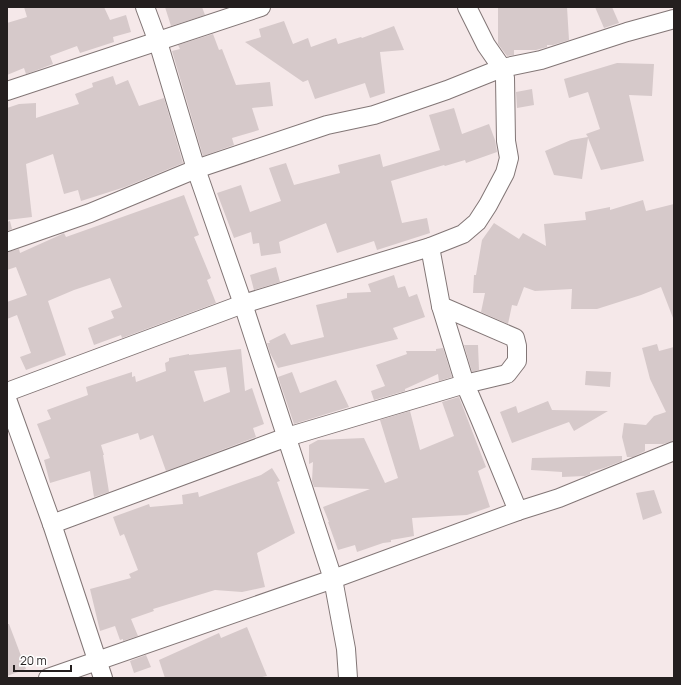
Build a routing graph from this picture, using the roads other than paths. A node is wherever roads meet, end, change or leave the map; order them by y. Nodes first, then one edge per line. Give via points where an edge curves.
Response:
1 (144, 7) edge
2 (261, 7) edge
3 (467, 7) edge
4 (674, 19) edge
5 (158, 42) junction
6 (502, 68) junction
7 (7, 91) edge
8 (196, 169) junction
9 (7, 242) edge
10 (430, 247) junction
11 (243, 304) junction
12 (441, 306) junction
13 (465, 384) junction
14 (7, 392) edge
15 (7, 399) edge
16 (286, 437) junction
17 (674, 452) edge
18 (518, 511) junction
19 (52, 524) junction
20 (333, 579) junction
21 (98, 661) junction
22 (48, 678) edge
23 (103, 678) edge
24 (348, 678) edge

1 - 5 street
2 - 5 street
3 - 6 street via 486,45
4 - 6 street via 541,60
5 - 7 street
5 - 8 street
6 - 8 street via 374,115 326,126
6 - 10 street via 505,78 506,141 509,158 505,173 477,222 463,234
8 - 9 street via 90,213
8 - 11 street
10 - 11 street
10 - 12 street
11 - 14 street
11 - 16 street
12 - 13 street
12 - 13 street via 515,338 518,346 517,361 507,374
13 - 16 street
13 - 18 street
15 - 19 street
16 - 19 street
16 - 20 street
17 - 18 street via 559,498
18 - 20 street
19 - 21 street
20 - 21 street
20 - 24 street via 346,649
21 - 22 street
21 - 23 street

